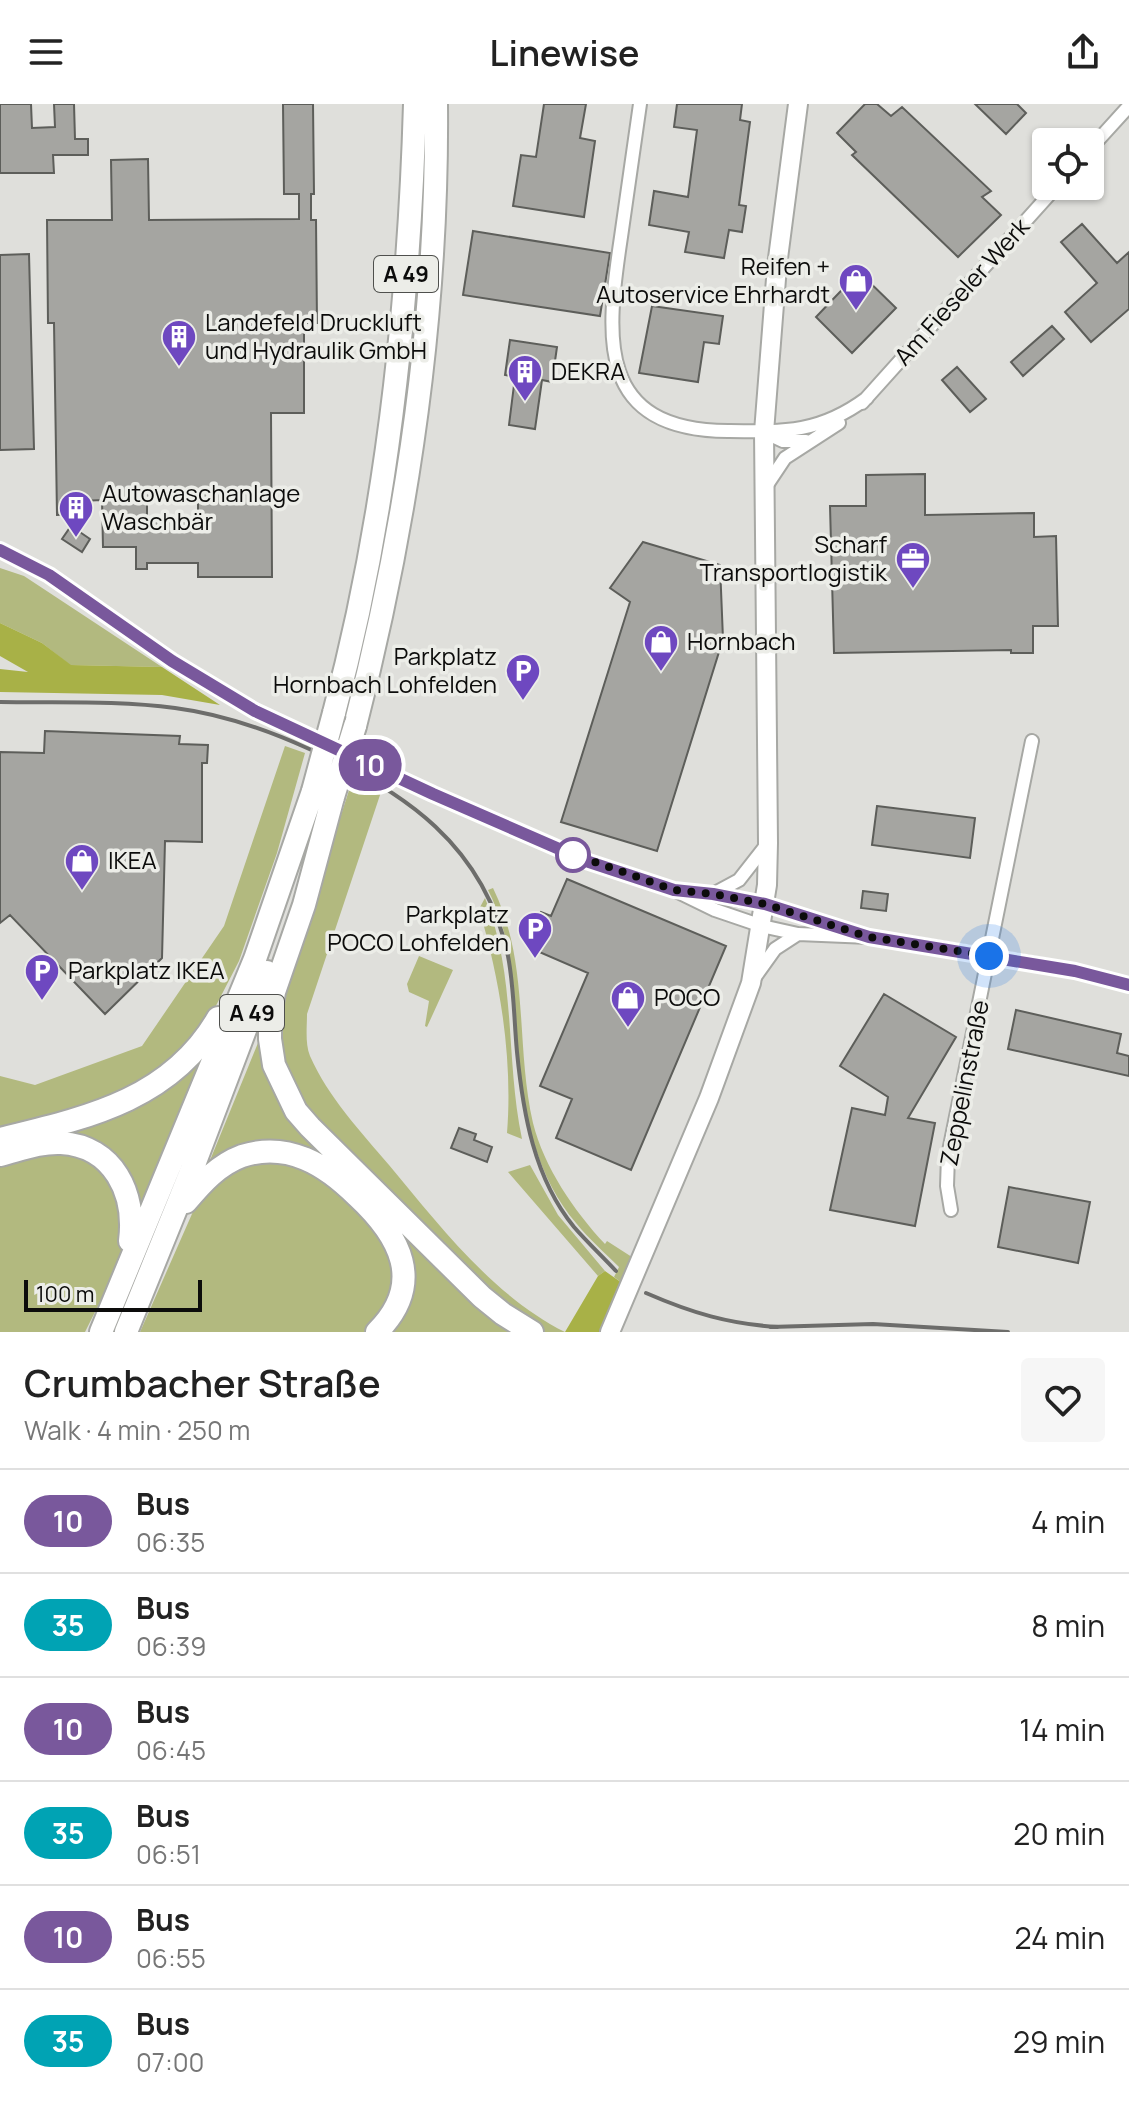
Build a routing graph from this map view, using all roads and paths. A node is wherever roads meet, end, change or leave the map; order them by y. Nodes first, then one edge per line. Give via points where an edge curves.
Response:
1 (415, 104) edge
2 (436, 104) edge
3 (640, 104) edge
4 (798, 104) edge
5 (1128, 111) edge
6 (1104, 135) edge
7 (1044, 200) edge
8 (867, 398) junction
9 (764, 432) junction
10 (809, 440) junction
11 (765, 488) junction
12 (0, 550) edge
13 (1032, 741) dead end
14 (325, 799) junction
15 (768, 843) junction
16 (674, 890) junction
17 (713, 894) junction
18 (765, 904) junction
19 (762, 926) junction
20 (798, 934) junction
21 (869, 937) junction
22 (989, 956) junction
23 (255, 959) junction
24 (751, 983) junction
25 (1129, 985) edge
26 (0, 1139) edge
27 (0, 1155) edge
28 (951, 1210) dead end
29 (172, 1218) junction
30 (126, 1270) junction
31 (129, 1323) edge
32 (104, 1324) edge
33 (613, 1327) edge
34 (377, 1332) edge
35 (532, 1332) edge

1 - 14 highway, A 49, bridge via 409,251 388,444 374,540 334,713
2 - 14 highway, A 49, bridge via 433,222 418,391 395,541 355,726
3 - 9 street via 613,295 612,335 619,373 625,387 670,424 696,431
4 - 9 main road via 777,266
5 - 6 street
7 - 8 street, Am Fieseler Werk
8 - 9 street, Am Fieseler Werk via 819,425
8 - 10 street, Am Fieseler Werk
9 - 10 street via 783,441
9 - 11 main road
10 - 11 street, Am Fieseler Werk via 782,462
11 - 15 main road
12 - 16 street via 49,575 172,661 255,711 577,857
13 - 22 street, Zeppelinstraße
14 - 23 highway, A 49
14 - 29 highway, A 49
14 - 35 highway via 304,905 270,1015 274,1065 282,1087 296,1111 342,1161 482,1297
15 - 17 street via 739,880
15 - 18 main road
16 - 17 street
16 - 19 street
17 - 18 street
18 - 19 main road
18 - 21 street
19 - 20 street
19 - 24 main road
20 - 21 street
20 - 24 street via 775,949
21 - 22 street
22 - 25 street
22 - 28 street, Zeppelinstraße via 948,1156
23 - 26 highway via 204,1041 141,1094 103,1112
23 - 30 highway, A 49
24 - 33 main road
27 - 30 highway via 68,1144 113,1169 128,1193 133,1217
29 - 31 highway, A 49
29 - 34 highway via 216,1170 240,1157 279,1152 319,1164 368,1206 399,1247 403,1287 391,1316
30 - 32 highway, A 49

